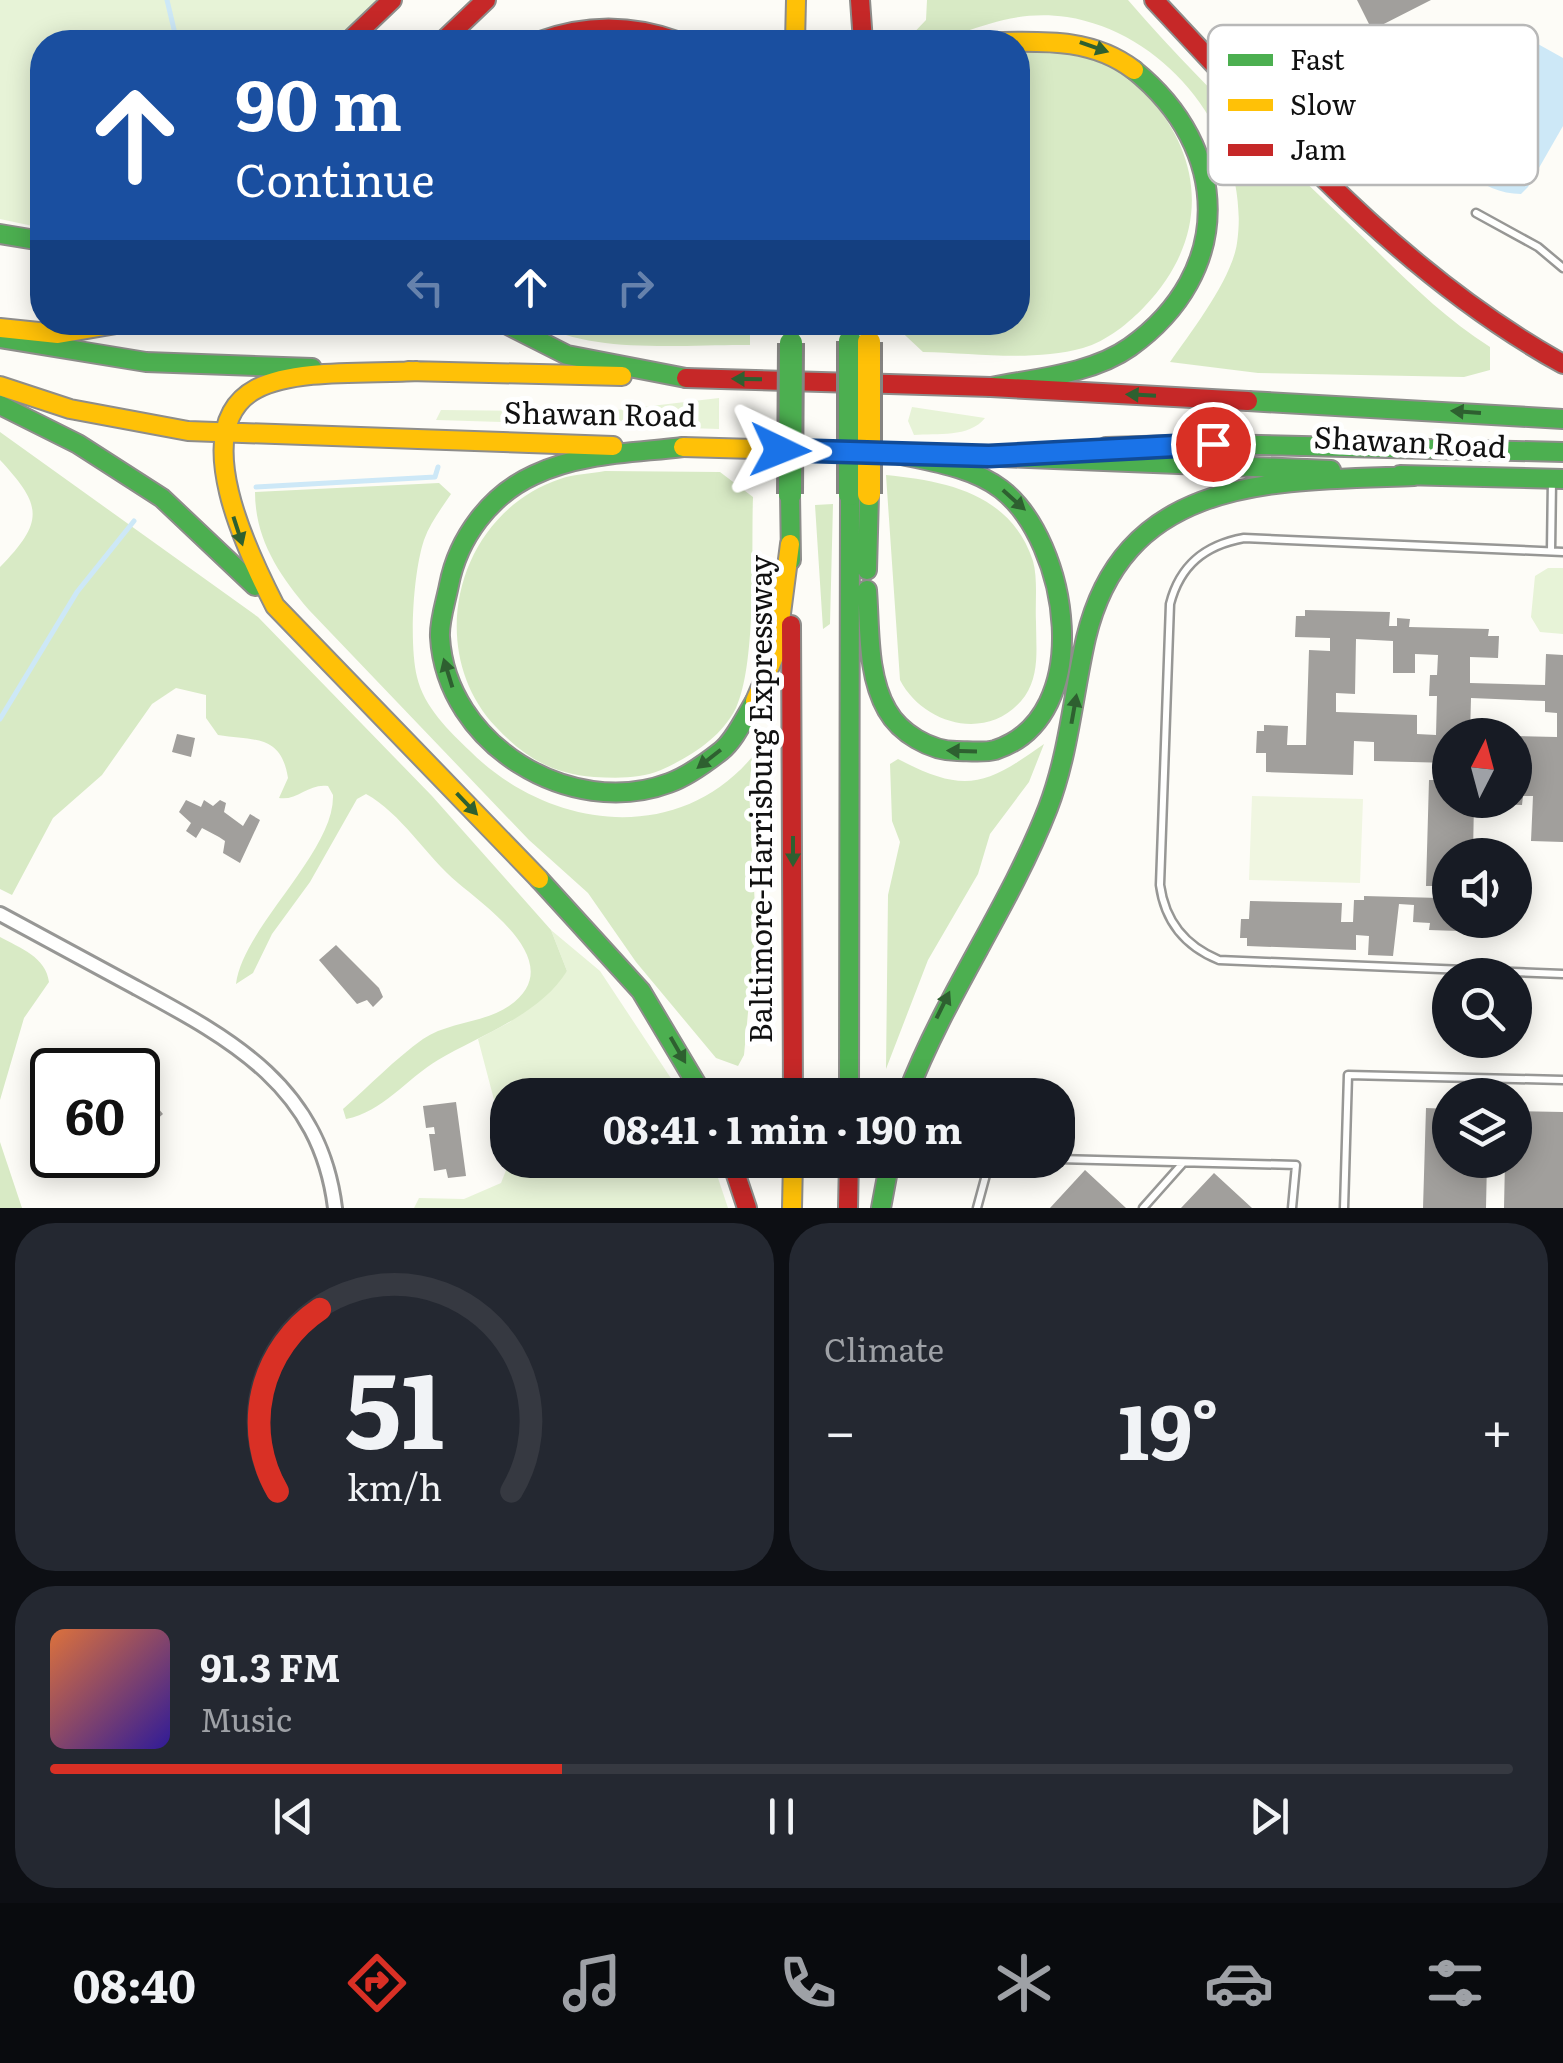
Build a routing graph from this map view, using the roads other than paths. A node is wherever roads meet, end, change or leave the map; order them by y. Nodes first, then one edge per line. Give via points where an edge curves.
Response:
1 (392, 0) edge
2 (486, 0) edge
3 (796, 0) edge
4 (851, 0) edge
5 (860, 0) edge
6 (1154, 0) edge
7 (361, 30) edge
8 (455, 30) edge
9 (583, 30) edge
10 (642, 30) edge
11 (795, 30) edge
12 (851, 30) edge
13 (862, 30) edge
14 (1030, 38) edge
15 (1208, 55) edge
16 (1336, 185) edge
17 (1476, 213) dead end
18 (0, 234) edge
19 (30, 240) edge
20 (1563, 268) edge
21 (0, 328) edge
22 (30, 331) edge
23 (523, 335) edge
24 (790, 335) edge
25 (860, 335) edge
26 (0, 338) edge
27 (1563, 364) edge
28 (417, 371) junction
29 (686, 378) junction
30 (0, 386) edge
31 (991, 387) junction
32 (0, 405) edge
33 (1563, 419) edge
34 (226, 435) junction
35 (682, 447) junction
36 (1563, 452) edge
37 (892, 453) junction
38 (989, 456) junction
39 (1414, 476) junction
40 (1558, 479) edge
41 (860, 494) junction
42 (790, 544) junction
43 (1551, 551) junction
44 (1563, 552) edge
45 (866, 590) junction
46 (275, 606) junction
47 (0, 914) edge
48 (1563, 974) edge
49 (693, 1078) edge
50 (793, 1078) edge
51 (849, 1078) edge
52 (864, 1078) edge
53 (913, 1078) edge
54 (1563, 1080) edge
55 (1075, 1159) edge
56 (1184, 1162) junction
57 (737, 1178) edge
58 (792, 1178) edge
59 (848, 1178) edge
60 (864, 1178) edge
61 (887, 1178) edge
62 (985, 1178) edge
63 (335, 1208) edge
64 (747, 1208) edge
65 (792, 1208) edge
66 (848, 1208) edge
67 (864, 1208) edge
68 (881, 1208) edge
69 (977, 1208) edge
70 (1143, 1208) edge
71 (1292, 1208) edge
72 (1344, 1208) edge

1 - 7 main road
2 - 8 main road
3 - 11 main road
4 - 12 main road
5 - 13 main road
6 - 15 main road
9 - 10 main road
14 -> 31 main road via 1082,42 1143,72 1187,122 1204,164 1209,212 1193,276 1149,333 1109,358
16 - 27 main road via 1423,274 1491,325
17 - 20 lane
18 - 19 main road
21 - 22 main road
23 - 29 main road via 572,358
24 - 42 main road, Baltimore-Harrisburg Expressway, bridge
25 - 41 main road, bridge
26 - 28 main road, Shawan Road via 146,362
28 - 29 main road, Shawan Road
28 - 34 main road via 254,390 235,408
31 -> 29 main road, Shawan Road
30 - 34 main road, Shawan Road via 113,418
33 -> 31 main road, Shawan Road
32 - 46 main road via 78,444 162,498
34 - 35 main road, Shawan Road
34 -> 46 main road via 236,528
35 - 37 main road, Shawan Road
42 -> 35 main road via 764,688 740,729 699,768 656,787 591,794 532,776 493,749 454,691 441,644 442,598 467,535 497,500 533,475
36 - 38 main road via 1213,444
37 - 38 main road, Shawan Road
37 -> 45 main road via 984,479 1018,502 1042,531 1061,586 1061,660 1045,709 1018,736 976,752 918,740 888,712 880,694
38 - 39 main road, Shawan Road
39 - 40 main road, Shawan Road
53 -> 39 main road via 934,1024 1047,810 1068,744 1095,604 1124,554 1164,516 1216,492
40 - 43 lane
41 - 45 main road
41 - 51 main road
42 -> 50 main road, Baltimore-Harrisburg Expressway
43 - 44 lane
43 - 48 lane via 1244,538 1222,542 1194,560 1170,604 1160,885 1170,922 1196,951 1219,960
45 - 52 main road
46 -> 49 main road via 596,936 652,1008
47 - 63 street via 240,1046 289,1096 310,1129
54 - 72 lane via 1348,1075
55 - 56 lane
56 - 70 lane
56 - 71 lane via 1296,1164
57 - 64 main road
58 - 65 main road
59 - 66 main road
60 - 67 main road
61 - 68 main road
62 - 69 lane

